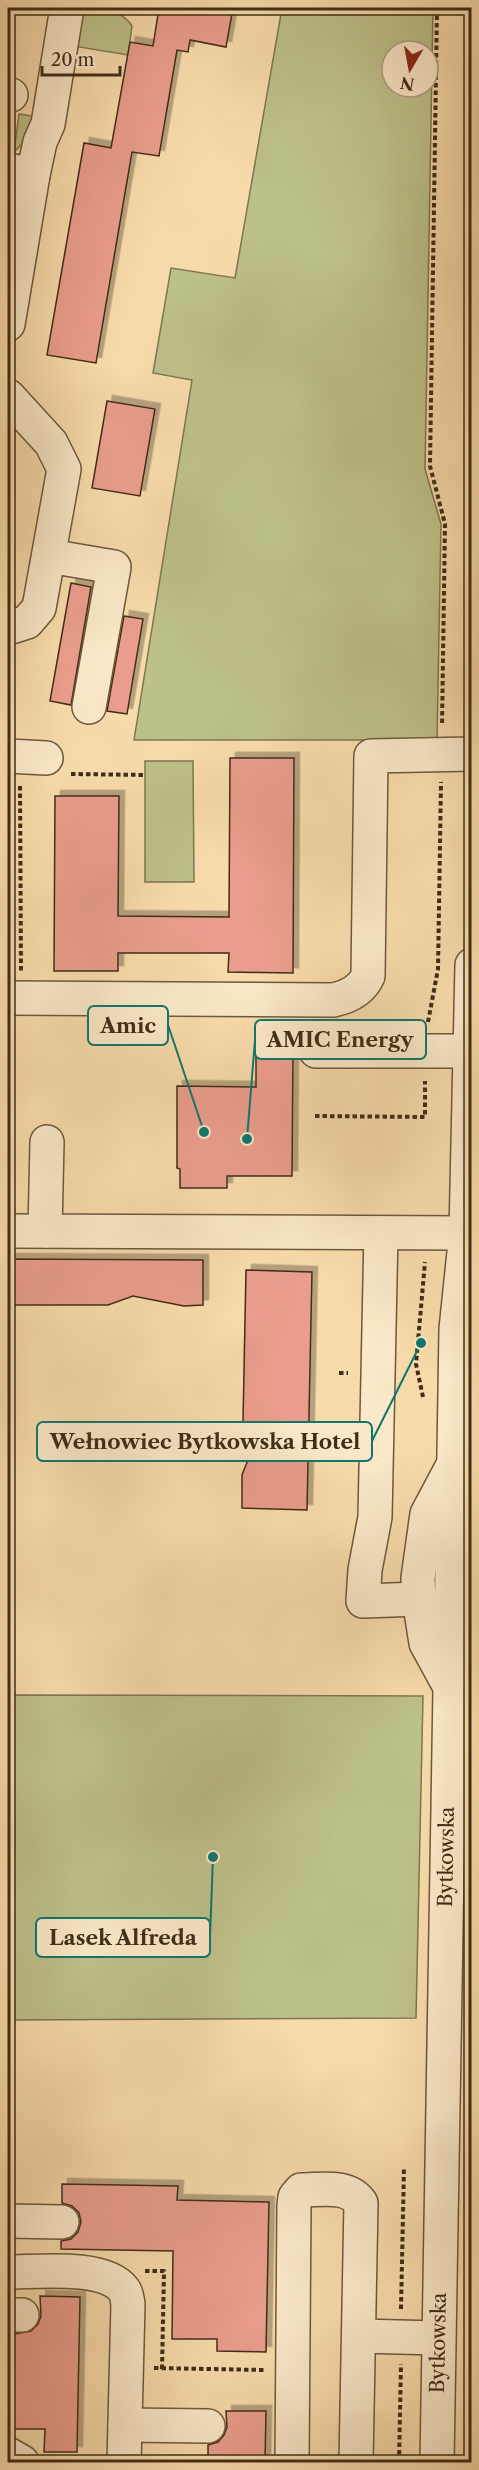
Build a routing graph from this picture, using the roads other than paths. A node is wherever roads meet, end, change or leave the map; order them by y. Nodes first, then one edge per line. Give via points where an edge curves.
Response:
1 (67, 8) edge
2 (20, 173) edge
3 (8, 324) edge
4 (8, 396) edge
5 (49, 556) junction
6 (8, 628) edge
7 (89, 707) dead end
8 (456, 754) edge
9 (471, 979) edge
10 (14, 998) edge
11 (316, 1051) dead end
12 (471, 1051) edge
13 (46, 1142) dead end
14 (8, 1231) edge
15 (45, 1231) junction
16 (381, 1233) junction
17 (466, 1233) junction
18 (453, 1465) junction
19 (419, 1599) junction
20 (449, 1685) junction
21 (8, 2220) edge
22 (62, 2222) dead end
23 (8, 2272) edge
24 (359, 2336) junction
25 (438, 2338) junction
26 (125, 2425) junction
27 (208, 2426) dead end
28 (8, 2454) edge
29 (22, 2463) edge
30 (124, 2463) edge
31 (292, 2463) edge
32 (356, 2463) edge
33 (437, 2463) edge

1 - 2 street via 48,124
2 - 3 street
4 - 5 street via 51,443 64,470
5 - 6 street via 39,608 27,621
5 - 7 street via 114,567
8 - 10 street via 371,756 368,976 355,992 333,1000
9 - 12 street, Bytkowska
11 - 12 street
12 - 17 street, Bytkowska
13 - 15 street
14 - 15 street
15 - 16 street
16 - 17 street
16 - 19 street via 375,1517 363,1602
17 - 18 street, Bytkowska via 456,1329
18 - 19 street via 424,1522
18 - 20 street, Bytkowska
19 - 20 street via 426,1643
20 - 25 street, Bytkowska
21 - 22 street
23 - 26 street via 87,2272 116,2283 126,2292
24 - 25 street
24 - 31 street via 361,2203 346,2190 301,2190 294,2205
24 - 32 street
25 - 33 street, Bytkowska
26 - 27 street
26 - 30 street
28 - 29 street

